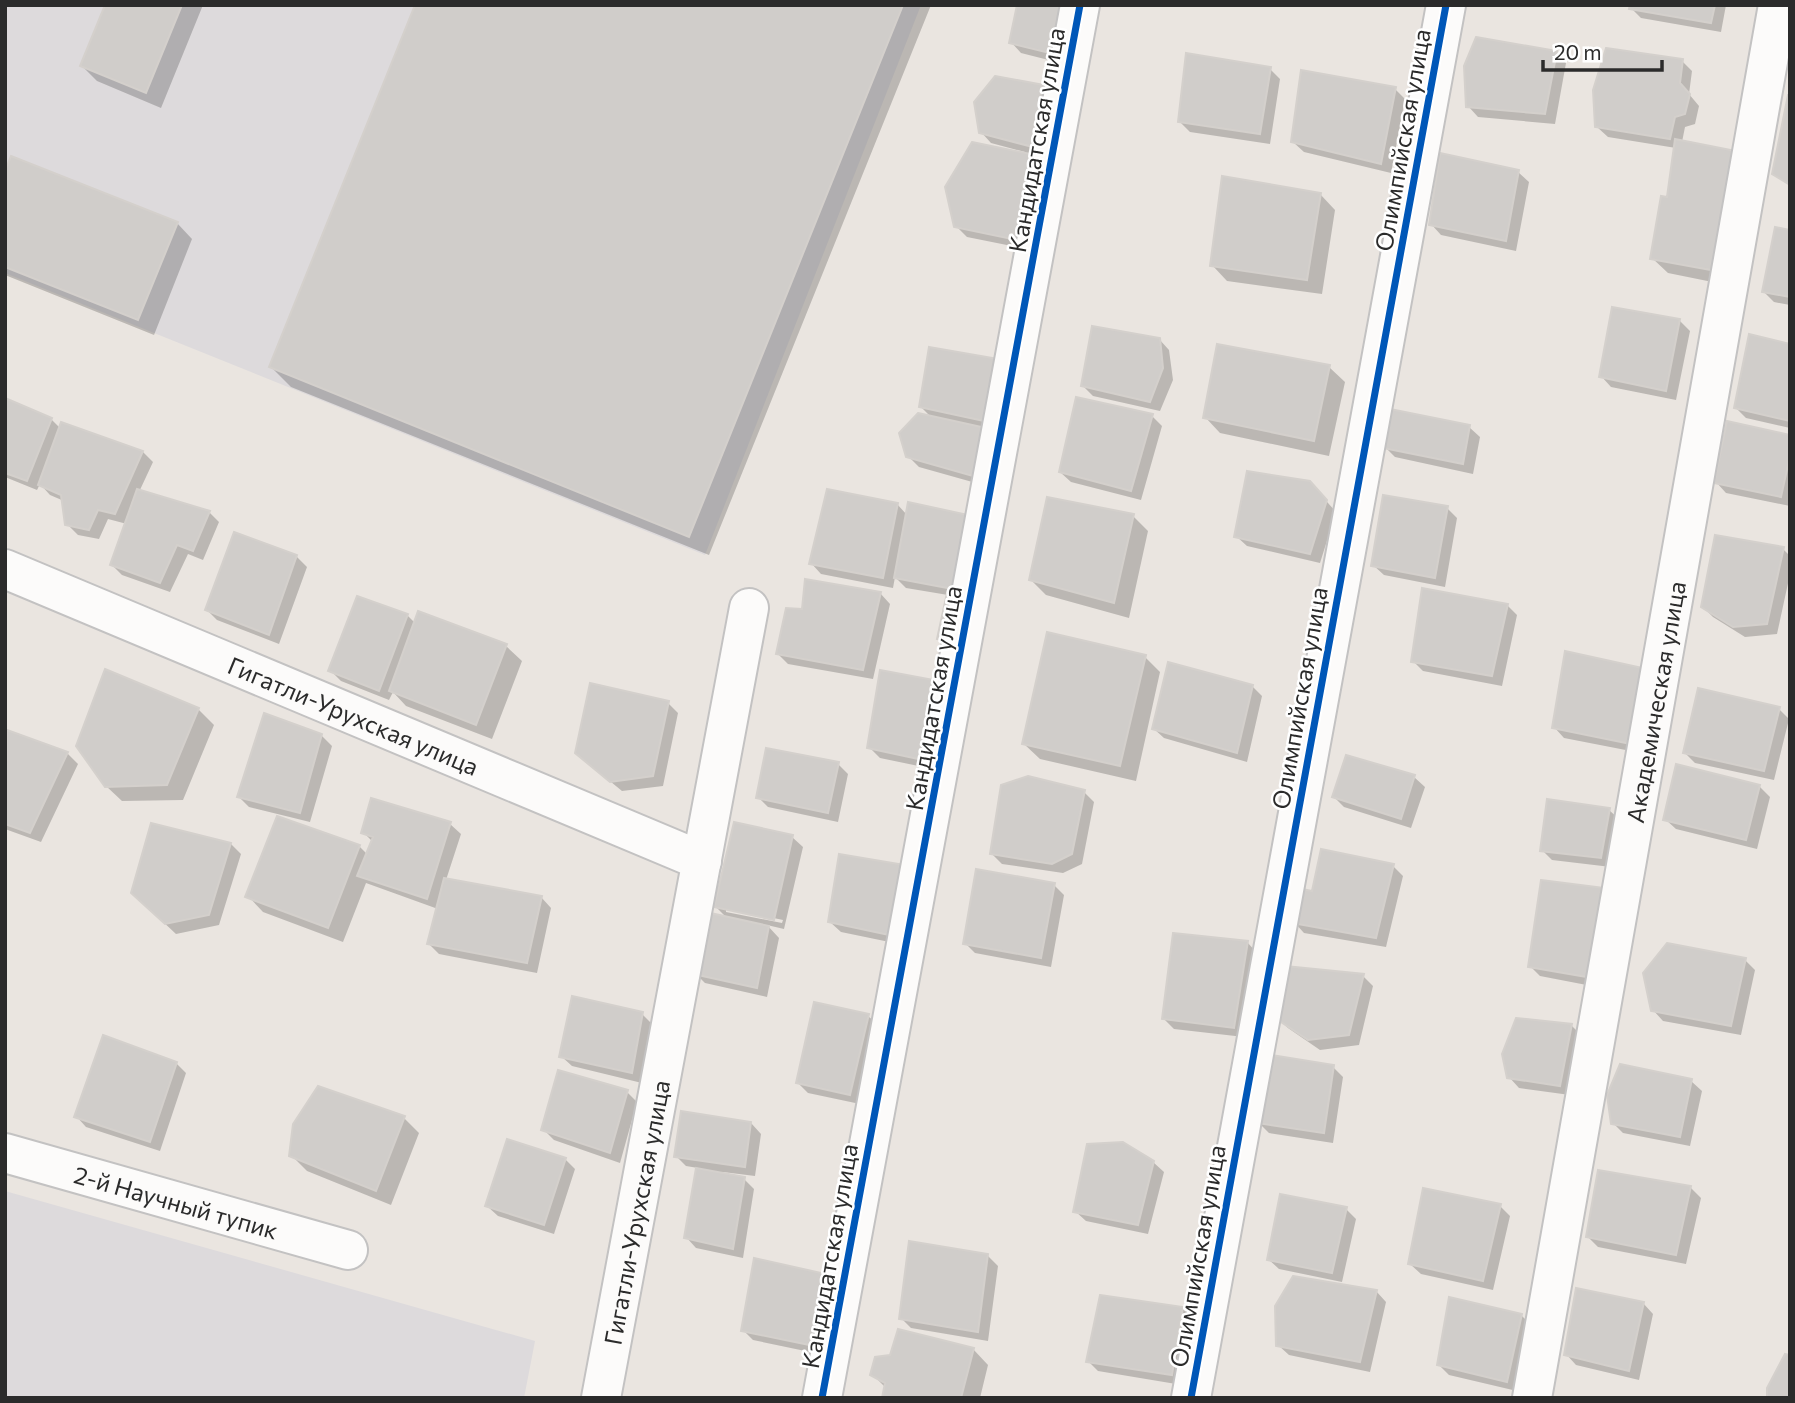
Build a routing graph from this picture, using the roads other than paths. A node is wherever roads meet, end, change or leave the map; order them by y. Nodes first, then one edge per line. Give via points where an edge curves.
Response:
1 (1080, 5) edge
2 (1446, 5) edge
3 (1778, 5) edge
4 (5, 569) edge
5 (749, 608) dead end
6 (702, 861) junction
7 (5, 1153) edge
8 (348, 1250) dead end
9 (601, 1398) edge
10 (822, 1398) edge
11 (1191, 1398) edge
12 (1532, 1398) edge

1 - 10 street, Кандидатская улица
2 - 11 street, Олимпийская улица
3 - 12 street, Академическая улица
4 - 6 street, Гигатли-Урухская улица
5 - 6 street, Гигатли-Урухская улица
6 - 9 street, Гигатли-Урухская улица
7 - 8 street, 2-й Научный тупик

